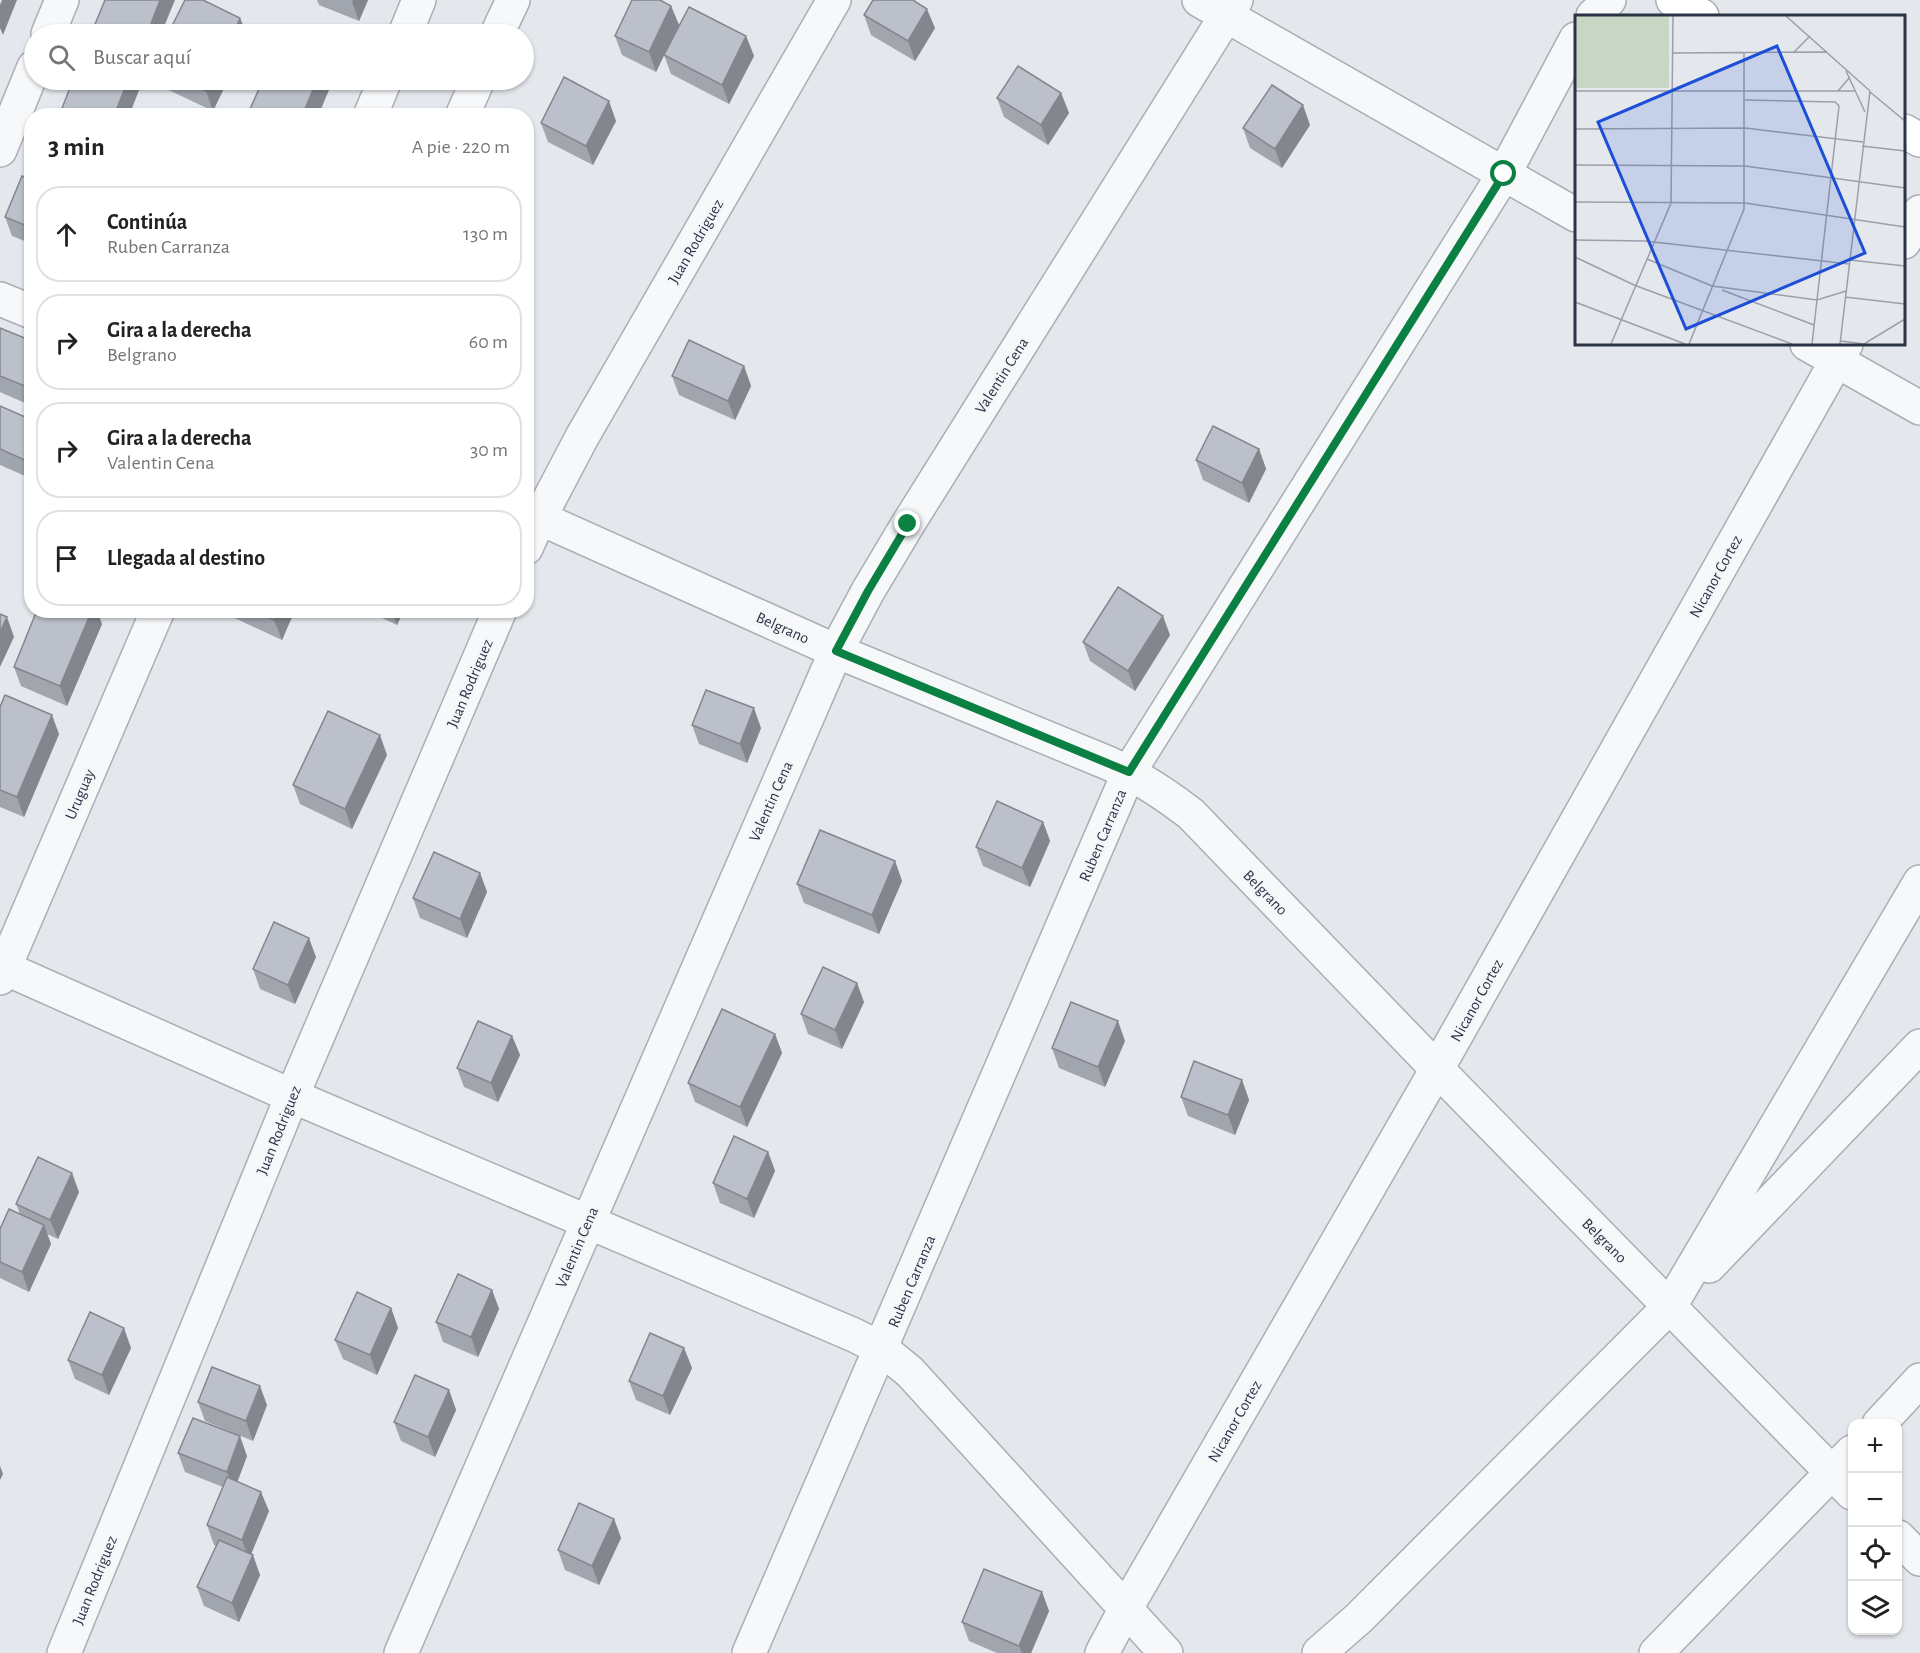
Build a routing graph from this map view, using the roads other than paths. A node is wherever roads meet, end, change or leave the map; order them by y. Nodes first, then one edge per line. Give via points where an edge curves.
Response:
1 (62, 0) edge
2 (419, 0) edge
3 (513, 0) edge
4 (834, 0) edge
5 (1609, 0) edge
6 (1673, 0) edge
7 (1221, 5) edge
8 (1594, 15) edge
9 (1700, 15) edge
10 (52, 24) edge
11 (409, 24) edge
12 (502, 24) edge
13 (1575, 41) edge
14 (25, 90) edge
15 (382, 90) edge
16 (473, 90) edge
17 (374, 108) edge
18 (465, 108) edge
19 (1905, 132) edge
20 (1920, 140) edge
21 (0, 150) edge
22 (1504, 174) junction
23 (1920, 212) edge
24 (1575, 213) edge
25 (1905, 240) edge
26 (0, 299) edge
27 (24, 309) edge
28 (1811, 345) edge
29 (1842, 352) edge
30 (1920, 408) edge
31 (534, 512) edge
32 (534, 514) edge
33 (155, 618) edge
34 (497, 618) edge
35 (836, 651) junction
36 (1129, 772) junction
37 (1920, 882) edge
38 (1, 970) edge
39 (1920, 1046) edge
40 (1437, 1069) junction
41 (292, 1096) junction
42 (587, 1221) junction
43 (1670, 1306) junction
44 (882, 1349) junction
45 (1920, 1380) edge
46 (1884, 1419) edge
47 (1846, 1473) edge
48 (1902, 1541) edge
49 (1920, 1559) edge
50 (1125, 1610) junction
51 (64, 1653) edge
52 (401, 1653) edge
53 (749, 1653) edge
54 (1102, 1653) edge
55 (1166, 1653) edge
56 (1319, 1653) edge
57 (1656, 1653) edge

1 - 10 street
2 - 11 street
3 - 12 street
4 - 31 street, Juan Rodriguez via 582,437
5 - 8 street
6 - 9 main road
7 - 22 street
7 - 35 street, Valentin Cena via 868,591
13 - 22 street, Ruben Carranza
14 - 21 street
15 - 17 street
16 - 18 street
19 - 20 main road
22 - 24 street
22 - 36 street, Ruben Carranza
23 - 25 street
26 - 27 street
28 - 29 street
29 - 30 street
29 - 40 street, Nicanor Cortez
32 - 35 street, Belgrano
33 - 38 street, Uruguay
34 - 41 street, Juan Rodriguez
35 - 36 street, Belgrano
35 - 42 street, Valentin Cena
36 - 40 street, Belgrano via 1191,814
36 - 44 street, Ruben Carranza
37 - 43 street
38 - 41 street
39 - 43 street
40 - 43 street, Belgrano
40 - 50 street, Nicanor Cortez
41 - 42 street
41 - 51 street, Juan Rodriguez
42 - 44 street
42 - 52 street, Valentin Cena
43 - 47 street, Belgrano
43 - 56 street via 1359,1618
44 - 50 street via 910,1372
44 - 53 street, Ruben Carranza
45 - 46 street
47 - 57 street
48 - 49 street
50 - 54 street, Nicanor Cortez
50 - 55 street

